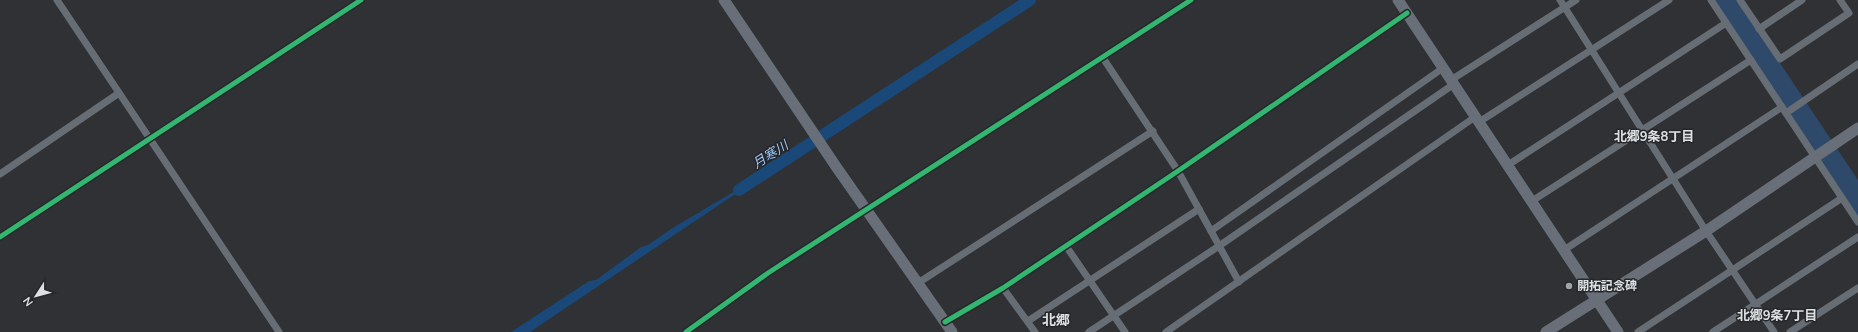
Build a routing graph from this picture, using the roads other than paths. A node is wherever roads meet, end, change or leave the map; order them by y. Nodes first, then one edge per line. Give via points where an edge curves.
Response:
1 (57, 0) edge
2 (361, 0) edge
3 (724, 0) edge
4 (1191, 0) edge
5 (1398, 0) edge
6 (1560, 0) edge
7 (1576, 0) edge
8 (1669, 0) edge
9 (1711, 0) edge
10 (1740, 0) edge
11 (1802, 0) edge
12 (1840, 0) edge
13 (1564, 7) junction
14 (1407, 13) junction
15 (1726, 23) junction
16 (1759, 28) junction
17 (1592, 50) junction
18 (1103, 58) junction
19 (1751, 60) junction
20 (1858, 64) edge
21 (1443, 68) junction
22 (1453, 82) junction
23 (119, 92) junction
24 (1620, 94) junction
25 (1784, 110) junction
26 (1477, 119) junction
27 (1858, 128) edge
28 (1153, 131) junction
29 (1644, 131) junction
30 (149, 138) junction
31 (1815, 157) junction
32 (1508, 165) junction
33 (1178, 171) junction
34 (0, 174) edge
35 (1674, 180) junction
36 (1842, 198) junction
37 (1532, 201) junction
38 (1199, 209) junction
39 (866, 210) junction
40 (1858, 222) edge
41 (1211, 231) junction
42 (1706, 231) junction
43 (1858, 236) edge
44 (0, 237) edge
45 (1066, 246) junction
46 (1219, 246) junction
47 (1564, 250) junction
48 (1733, 270) junction
49 (1090, 280) junction
50 (1239, 282) junction
51 (918, 283) junction
52 (1004, 288) junction
53 (1858, 288) edge
54 (1598, 300) junction
55 (1756, 304) junction
56 (1114, 316) junction
57 (1028, 321) junction
58 (945, 322) junction
59 (279, 332) edge
60 (686, 332) edge
61 (952, 332) edge
62 (1035, 332) edge
63 (1089, 332) edge
64 (1125, 332) edge
65 (1166, 332) edge
66 (1546, 332) edge
67 (1618, 332) edge
68 (1638, 332) edge
69 (1713, 332) edge
70 (1774, 332) edge
71 (1790, 332) edge

1 - 23 street
2 - 30 street
3 - 39 street
4 - 18 street
5 - 14 street
6 - 13 street
7 - 13 street
8 - 17 street
9 - 15 street
10 - 16 street
11 - 16 street
12 - 16 street via 1849,13 1780,59
13 - 17 street
13 - 22 street
14 - 21 street
14 - 33 street
15 - 19 street
15 - 24 street
17 - 24 street
17 - 26 street
18 - 28 street
18 - 39 street
19 - 25 street
19 - 29 street
20 - 25 street
21 - 22 street
21 - 41 street
22 - 26 street
22 - 46 street
23 - 30 street
23 - 34 street
24 - 29 street
24 - 32 street
25 - 31 street
25 - 35 street
26 - 32 street
26 - 50 street
27 - 31 street
28 - 33 street
28 - 51 street
29 - 35 street
29 - 37 street
30 - 44 street
30 - 59 street
31 - 36 street
31 - 42 street
32 - 37 street
33 - 38 street
33 - 45 street
35 - 42 street
35 - 47 street
36 - 40 street
36 - 48 street
37 - 47 street
38 - 41 street
38 - 49 street
39 - 51 street
39 - 60 street via 768,274
41 - 46 street
42 - 48 street
42 - 54 street
43 - 55 street
45 - 49 street
45 - 52 street
46 - 50 street
46 - 56 street
47 - 54 street
48 - 55 street
48 - 68 street
49 - 56 street
49 - 57 street
50 - 65 street
51 - 58 street
52 - 57 street
52 - 58 street
53 - 71 street
54 - 66 street
54 - 67 street
55 - 69 street
55 - 70 street
56 - 63 street
56 - 64 street
57 - 62 street
58 - 61 street

